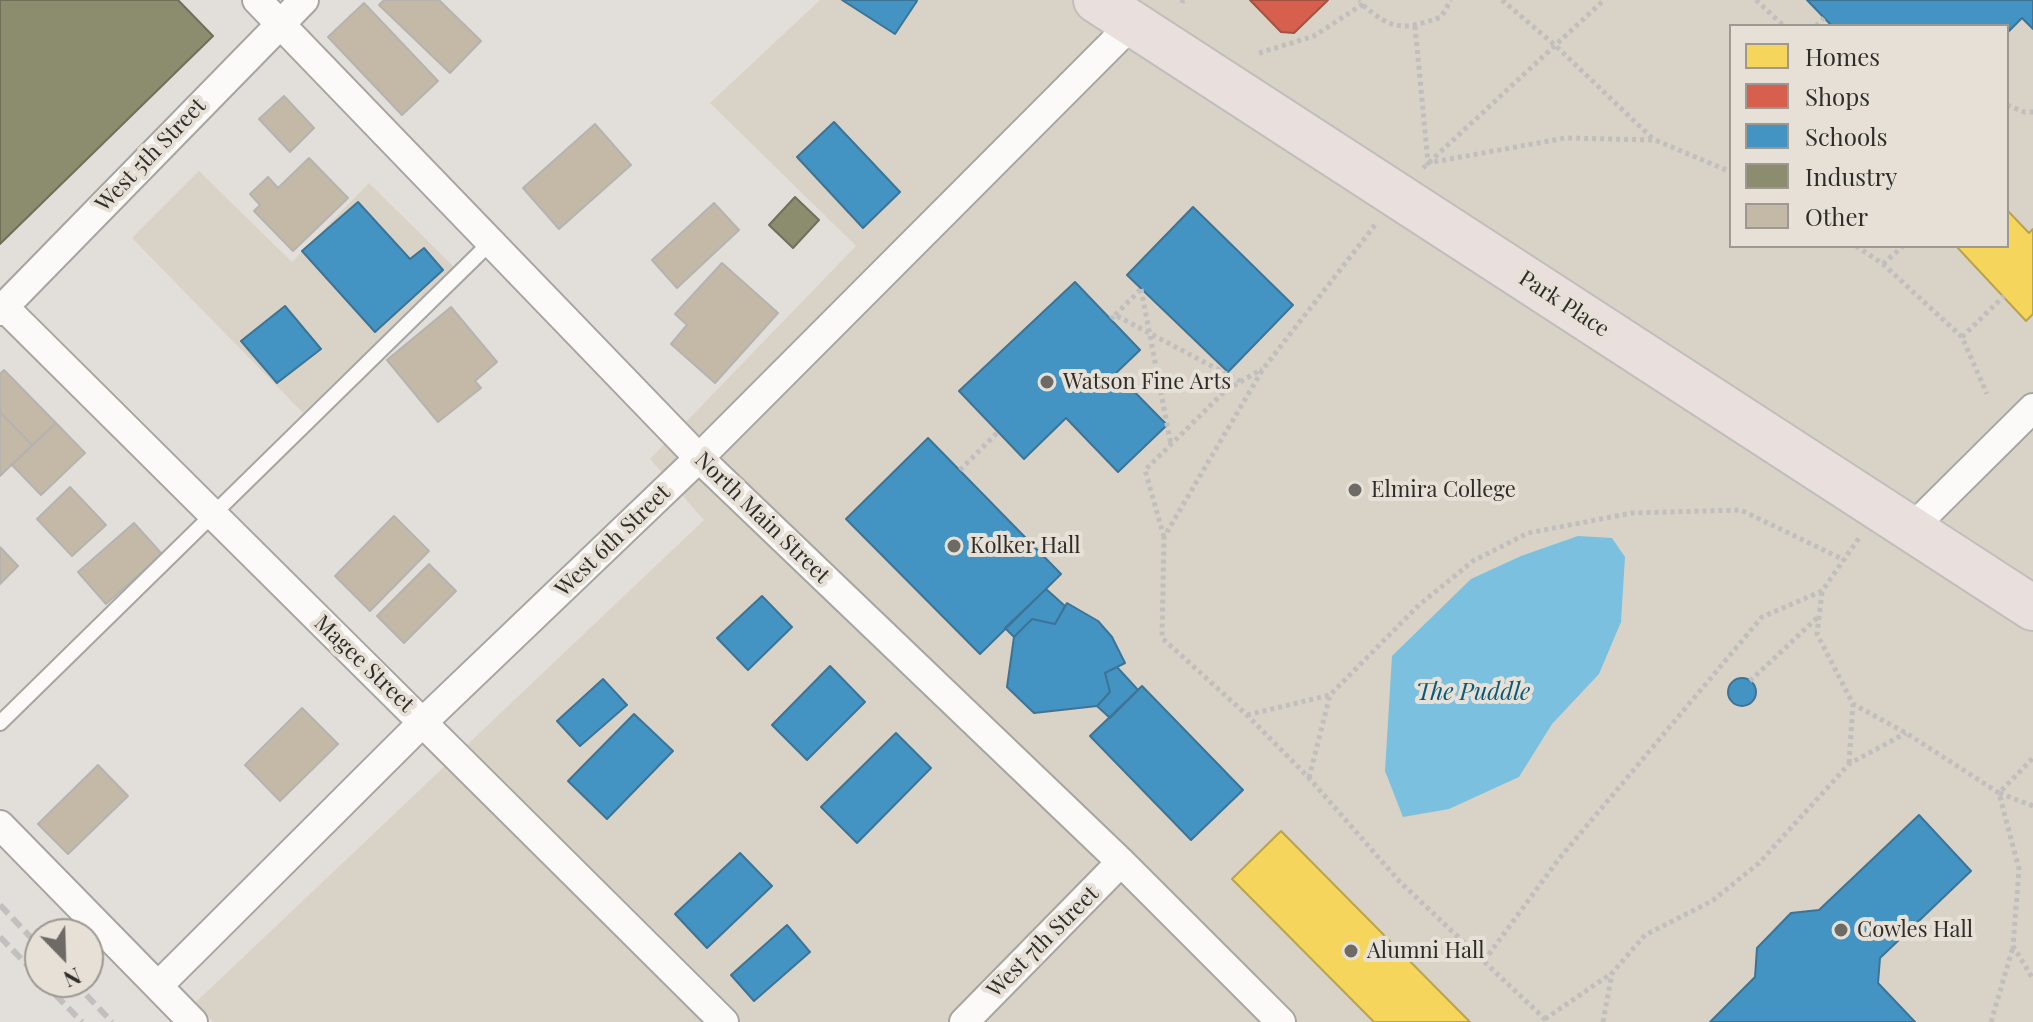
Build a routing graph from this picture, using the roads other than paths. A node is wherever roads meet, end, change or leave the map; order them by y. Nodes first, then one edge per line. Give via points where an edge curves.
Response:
1 (257, 0) edge
2 (304, 0) edge
3 (1096, 0) edge
4 (279, 23) junction
5 (1132, 24) junction
6 (491, 242) junction
7 (2, 309) edge
8 (2033, 408) edge
9 (699, 458) junction
10 (213, 515) junction
11 (1893, 519) junction
12 (2033, 608) edge
13 (423, 722) junction
14 (0, 723) edge
15 (0, 825) edge
16 (1121, 862) junction
17 (158, 986) junction
18 (193, 1022) edge
19 (724, 1022) edge
20 (964, 1022) edge
21 (1281, 1022) edge

1 - 4 street, North Main Street
2 - 4 street, West 5th Street
3 - 5 main road, Park Place
4 - 6 street, North Main Street
4 - 7 street, West 5th Street
5 - 9 street, West 6th Street
5 - 11 main road, Park Place
6 - 9 street, North Main Street
6 - 10 lane
7 - 10 street, Magee Street
8 - 11 street
9 - 13 street, West 6th Street
9 - 16 street, North Main Street
10 - 13 street, Magee Street
10 - 14 lane
11 - 12 main road, Park Place
13 - 17 street, West 6th Street
13 - 19 street, Magee Street
15 - 17 street
16 - 20 street, West 7th Street
16 - 21 street, North Main Street
17 - 18 street

